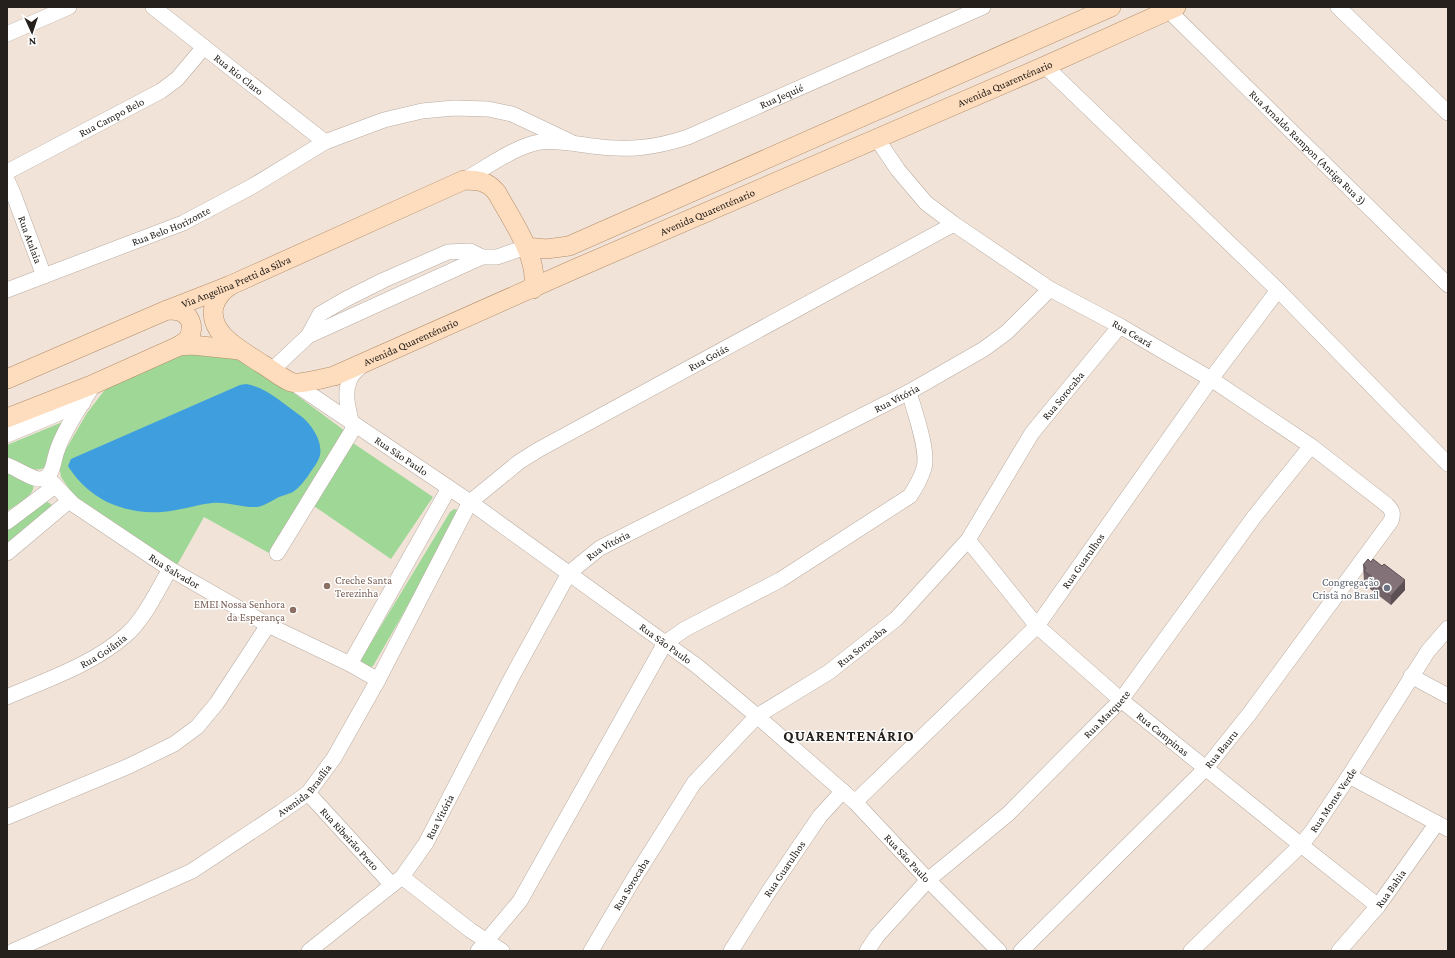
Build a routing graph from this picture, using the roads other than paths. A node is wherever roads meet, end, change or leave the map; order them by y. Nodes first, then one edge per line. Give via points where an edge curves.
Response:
1 (69, 7) edge
2 (153, 7) edge
3 (983, 7) edge
4 (1112, 7) edge
5 (1338, 7) edge
6 (1172, 9) edge
7 (7, 34) edge
8 (204, 47) junction
9 (1045, 66) junction
10 (1448, 113) edge
11 (877, 139) junction
12 (325, 142) junction
13 (571, 142) junction
14 (7, 172) edge
15 (7, 180) edge
16 (464, 180) junction
17 (954, 224) junction
18 (526, 247) junction
19 (44, 276) junction
20 (231, 285) junction
21 (1448, 285) edge
22 (533, 289) junction
23 (1050, 289) junction
24 (7, 290) edge
25 (1278, 290) junction
26 (167, 310) junction
27 (1120, 326) junction
28 (180, 346) junction
29 (240, 350) junction
30 (366, 361) junction
31 (272, 370) junction
32 (1212, 379) junction
33 (7, 380) edge
34 (292, 382) junction
35 (94, 384) junction
36 (909, 392) junction
37 (82, 403) junction
38 (7, 418) edge
39 (354, 425) junction
40 (7, 435) edge
41 (1311, 446) junction
42 (1448, 464) edge
43 (7, 465) edge
44 (51, 481) junction
45 (449, 488) junction
46 (70, 501) junction
47 (470, 502) junction
48 (1391, 521) joint
49 (7, 522) edge
50 (968, 540) junction
51 (7, 553) edge
52 (277, 553) dead end
53 (170, 569) junction
54 (569, 573) junction
55 (268, 625) junction
56 (1038, 626) junction
57 (1448, 628) edge
58 (665, 643) junction
59 (350, 664) junction
60 (1411, 676) junction
61 (378, 680) junction
62 (7, 696) edge
63 (1448, 696) edge
64 (1121, 700) junction
65 (757, 716) junction
66 (1206, 768) junction
67 (1349, 776) junction
68 (843, 791) junction
69 (308, 793) junction
70 (855, 802) junction
71 (7, 817) edge
72 (1443, 826) edge
73 (1301, 845) junction
74 (928, 880) junction
75 (397, 881) junction
76 (1378, 906) junction
77 (482, 945) edge
78 (13, 951) edge
79 (309, 951) edge
80 (502, 951) edge
81 (591, 951) edge
82 (731, 951) edge
83 (867, 951) edge
84 (999, 951) edge
85 (1021, 951) edge
86 (1191, 951) edge
87 (1339, 951) edge

1 - 7 street
2 - 8 street, Rua Rio Claro
3 - 13 street, Rua Jequié via 682,139 648,148 613,148
4 - 18 main road via 569,246 546,249
5 - 10 street
6 - 9 main road, Avenida Quarenténario
6 - 21 street, Rua Arnaldo Rampon (Antiga Rua 3)
8 - 12 street, Rua Rio Claro
8 - 14 street, Rua Campo Belo via 177,79 161,91
9 - 11 main road, Avenida Quarenténario
9 - 25 street
11 - 17 street, Rua Ceará via 898,170 926,203
11 - 22 main road, Avenida Quarenténario
12 - 13 street, Rua Belo Horizonte via 384,120 454,108 488,109 512,114
12 - 19 street, Rua Belo Horizonte via 251,187 183,223
13 - 16 street via 540,142 523,147
15 - 19 street, Rua Atalaia
16 - 18 main road via 478,180 492,187
16 - 20 main road, Via Angelina Pretti da Silva
17 - 23 street, Rua Ceará
17 - 47 street, Rua Goiás via 538,450 519,462
18 - 22 main road via 535,274
18 - 31 street via 498,257 482,257 470,252 448,252 384,280 320,314 308,336
19 - 24 street, Rua Belo Horizonte
20 - 26 main road, Via Angelina Pretti da Silva
20 - 29 main road via 218,297 213,315 222,334
22 - 30 main road, Avenida Quarenténario
23 - 27 street, Rua Ceará
23 - 36 street, Rua Vitória via 1007,332 984,349
25 - 32 street, Rua Guarulhos
25 - 42 street
26 - 28 main road via 181,312 192,324 189,338
26 - 33 main road, Via Angelina Pretti da Silva
27 - 32 street, Rua Ceará
27 - 50 street, Rua Sorocaba via 1032,433
28 - 29 main road
28 - 35 main road
29 - 31 main road
30 - 34 main road, Avenida Quarenténario via 334,376
30 - 39 street via 352,376 346,397
31 - 34 main road
32 - 41 street, Rua Ceará
32 - 56 street, Rua Guarulhos
34 - 39 street, Rua São Paulo
35 - 37 street
35 - 38 main road
36 - 54 street, Rua Vitória via 600,548
36 - 58 street via 924,444 925,466 910,496 780,580 685,629
37 - 40 street
37 - 44 street via 57,450
39 - 45 street, Rua São Paulo
39 - 52 street
41 - 48 street, Rua Ceará via 1387,505 1392,510
41 - 64 street, Rua Marquete via 1254,517
43 - 44 street via 35,479
44 - 46 street, Rua Salvador
44 - 49 street
45 - 47 street, Rua São Paulo
45 - 59 street
46 - 51 street
46 - 53 street, Rua Salvador
47 - 54 street, Rua São Paulo
47 - 61 street, Avenida Brasília
48 - 66 street, Rua Bauru via 1250,713
50 - 56 street, Rua Campinas
50 - 65 street, Rua Sorocaba via 896,619 829,672
53 - 55 street, Rua Salvador
53 - 62 street, Rua Goiânia via 141,616 126,634 100,655 71,670
54 - 58 street, Rua São Paulo
54 - 75 street, Rua Vitória via 426,843
55 - 59 street, Rua Salvador
55 - 71 street via 217,703 197,727 174,744 129,766
56 - 64 street, Rua Campinas
56 - 70 street, Rua Guarulhos
57 - 60 street, Rua Monte Verde
58 - 65 street, Rua São Paulo
58 - 77 street via 520,901
59 - 61 street, Rua Salvador
60 - 63 street
60 - 67 street, Rua Monte Verde
61 - 69 street, Avenida Brasília via 334,758
64 - 66 street, Rua Campinas
64 - 74 street, Rua Marquete via 1008,814
65 - 68 street, Rua São Paulo
65 - 81 street, Rua Sorocaba via 694,783
66 - 73 street, Rua Campinas
66 - 85 street, Rua Bauru
67 - 72 street
67 - 73 street, Rua Monte Verde
68 - 70 street, Rua São Paulo
68 - 82 street, Rua Guarulhos via 820,816
69 - 75 street, Rua Ribeirão Preto
69 - 78 street, Avenida Brasília via 192,871
70 - 74 street, Rua São Paulo
72 - 76 street, Rua Bahia
73 - 76 street, Rua Campinas
73 - 86 street, Rua Monte Verde
74 - 83 street, Rua Marquete via 877,936
74 - 84 street, Rua São Paulo
75 - 77 street, Rua Ribeirão Preto via 470,930
75 - 79 street, Rua Vitória
76 - 87 street, Rua Bahia
77 - 80 street, Rua Ribeirão Preto

